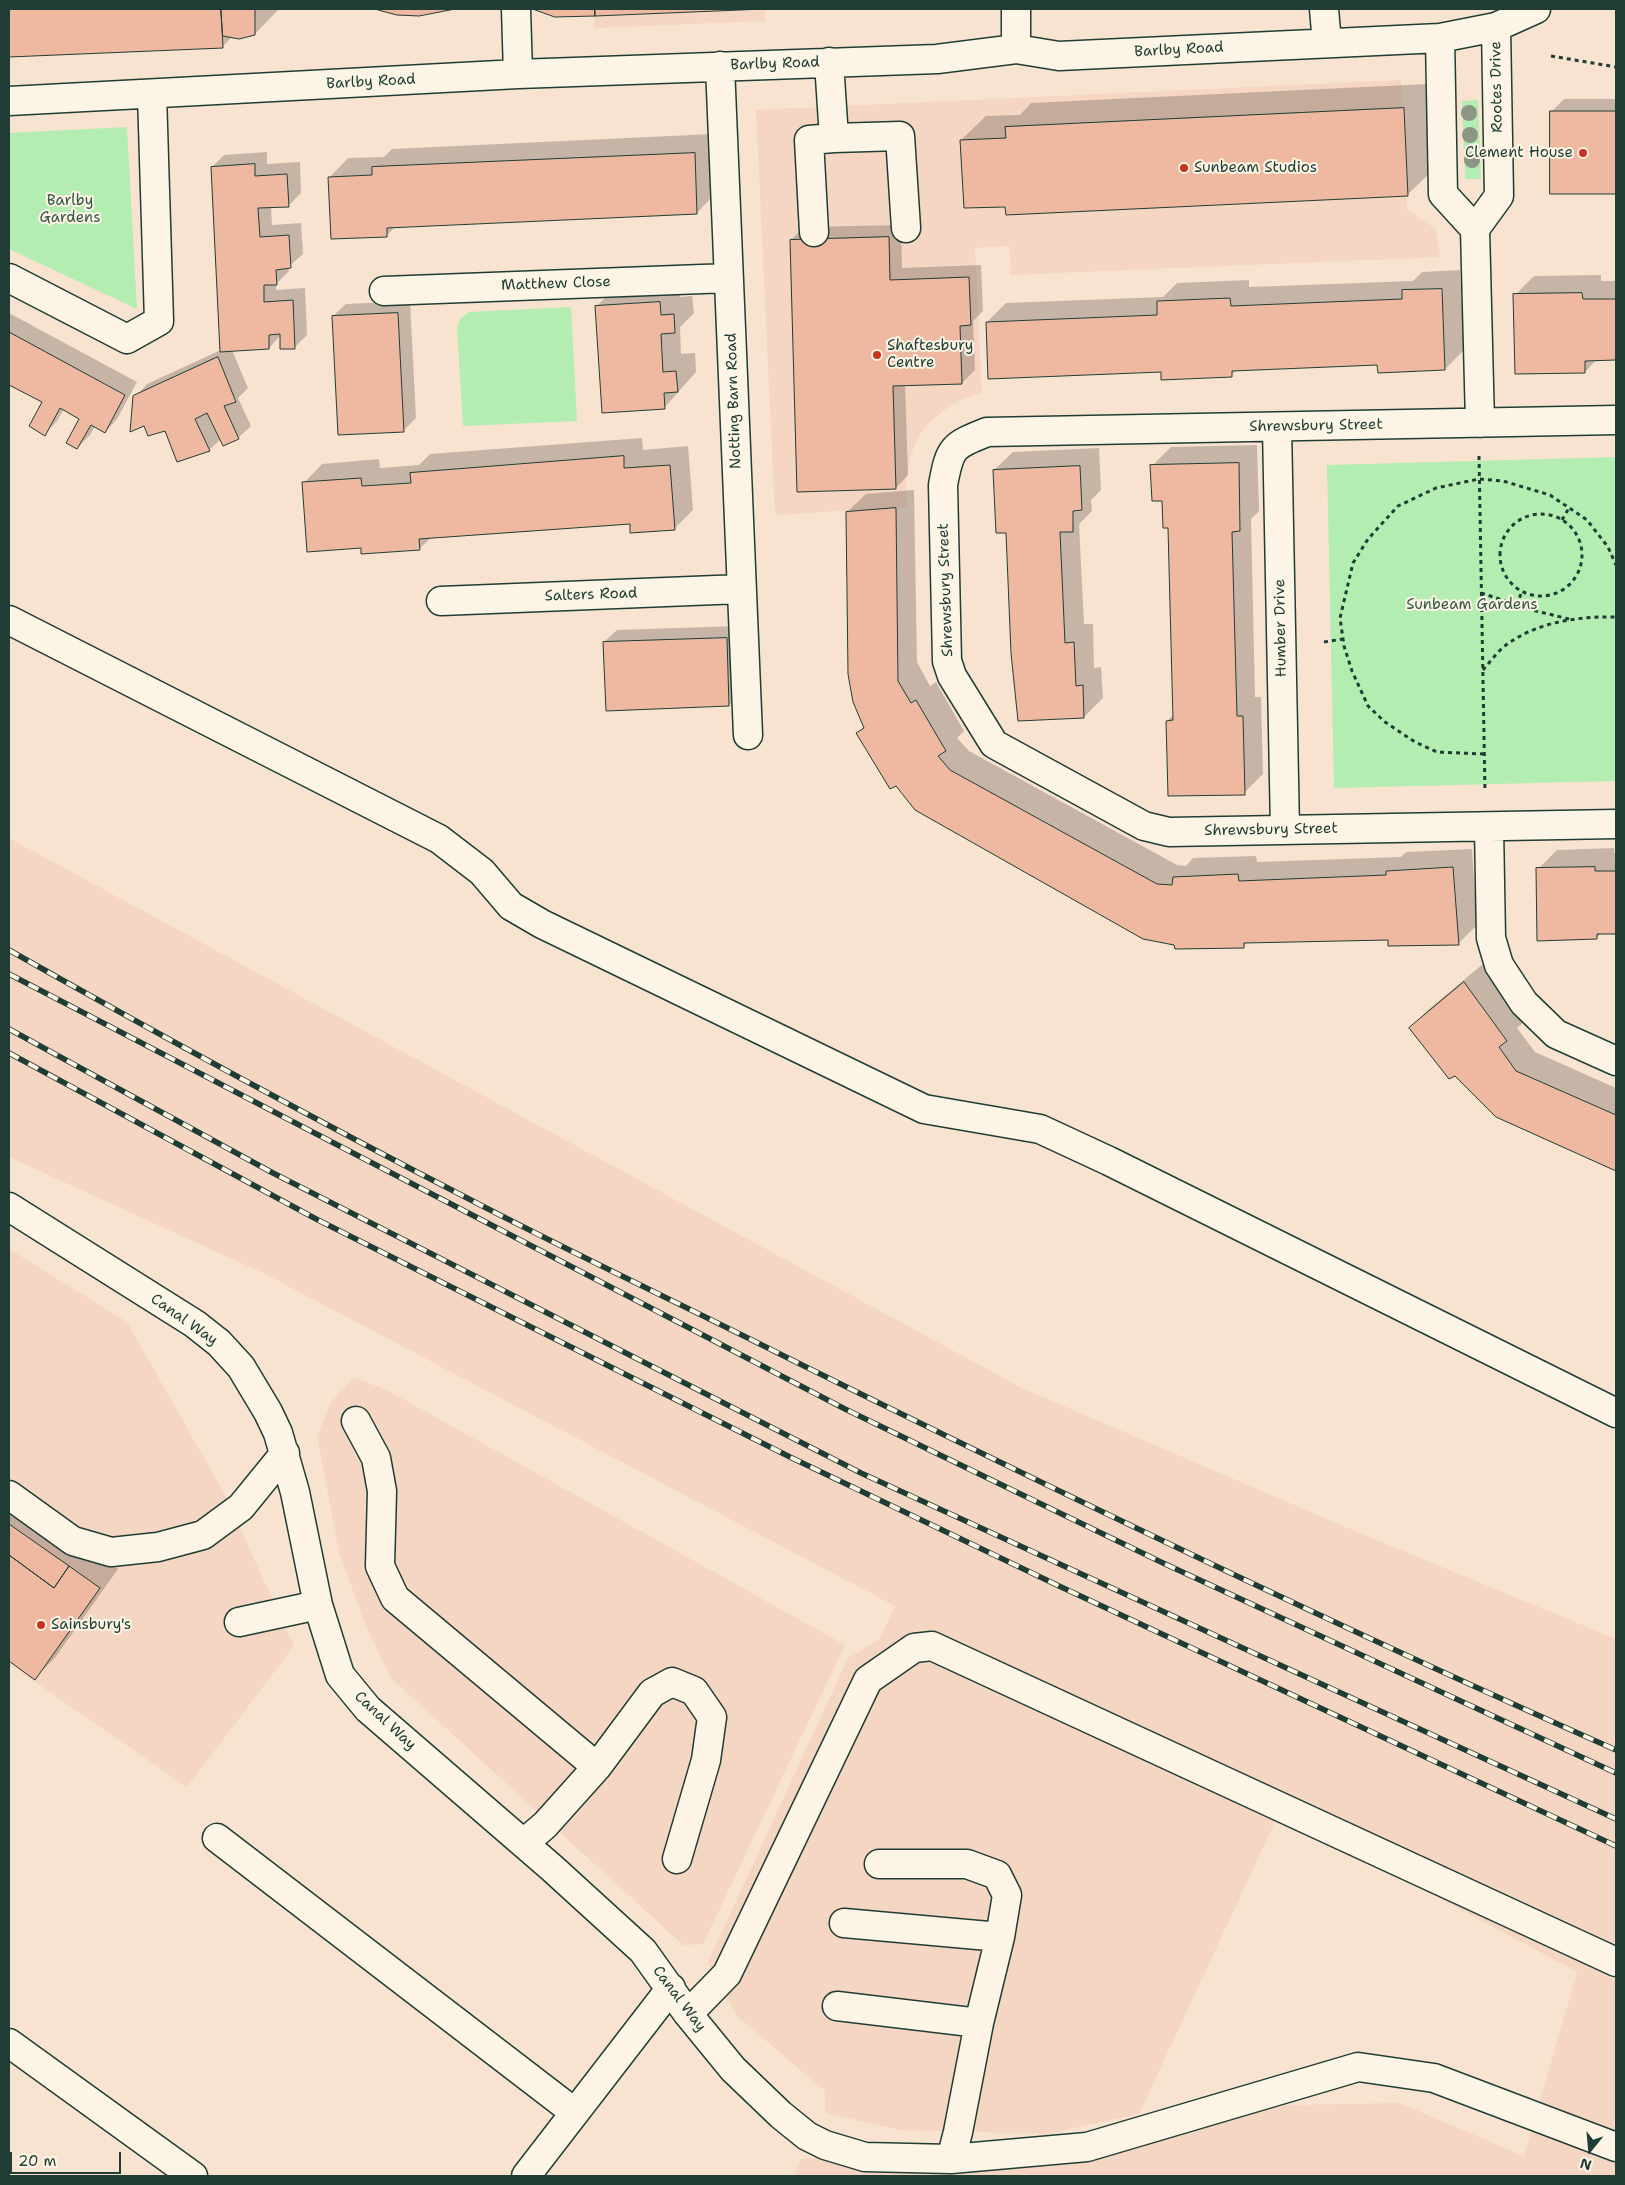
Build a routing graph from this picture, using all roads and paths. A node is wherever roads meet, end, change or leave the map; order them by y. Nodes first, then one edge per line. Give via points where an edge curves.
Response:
1 (516, 9) edge
2 (1016, 9) edge
3 (1324, 9) edge
4 (1536, 9) edge
5 (1496, 26) junction
6 (1440, 38) junction
7 (1327, 43) junction
8 (1016, 49) junction
9 (1551, 56) dead end
10 (829, 62) junction
11 (720, 66) junction
12 (1616, 67) edge
13 (518, 74) junction
14 (152, 94) junction
15 (9, 101) edge
16 (834, 138) junction
17 (906, 228) dead end
18 (1475, 229) junction
19 (814, 232) dead end
20 (9, 278) edge
21 (729, 278) junction
22 (384, 291) dead end
23 (1616, 420) edge
24 (1480, 423) junction
25 (1277, 427) junction
26 (1479, 456) dead end
27 (1479, 480) junction
28 (1569, 508) junction
29 (1562, 520) junction
30 (1616, 565) edge
31 (742, 589) junction
32 (1522, 592) junction
33 (1481, 593) junction
34 (441, 601) dead end
35 (1516, 605) junction
36 (1616, 617) edge
37 (9, 620) edge
38 (1569, 620) junction
39 (1343, 639) junction
40 (1324, 642) dead end
41 (1482, 671) junction
42 (748, 735) dead end
43 (1484, 754) junction
44 (1485, 796) dead end
45 (1616, 824) edge
46 (1489, 827) junction
47 (1286, 830) junction
48 (1616, 1061) edge
49 (9, 1207) edge
50 (1616, 1413) edge
51 (356, 1421) dead end
52 (285, 1453) junction
53 (9, 1495) edge
54 (318, 1605) junction
55 (239, 1622) dead end
56 (597, 1767) junction
57 (217, 1838) dead end
58 (524, 1843) junction
59 (677, 1859) dead end
60 (879, 1864) dead end
61 (844, 1923) dead end
62 (1000, 1937) junction
63 (1616, 1962) edge
64 (671, 1988) junction
65 (837, 2006) dead end
66 (688, 2014) junction
67 (978, 2023) junction
68 (9, 2043) edge
69 (574, 2112) junction
70 (1616, 2147) edge
71 (950, 2159) junction
72 (193, 2176) edge
73 (526, 2176) edge

1 - 13 street
2 - 8 street
3 - 7 street
4 - 5 street, Barlby Road
5 - 6 street, Barlby Road
5 - 18 street, Rootes Drive via 1499,196
6 - 7 street, Barlby Road
6 - 18 street via 1443,194
7 - 8 street, Barlby Road via 1059,56
8 - 10 street, Barlby Road via 937,59
9 - 12 path
10 - 11 street, Barlby Road
10 - 16 street
11 - 13 street, Barlby Road
11 - 21 street, Notting Barn Road
13 - 14 street, Barlby Road
14 - 15 street, Barlby Road
14 - 20 street via 159,321 127,339
16 - 17 street via 900,136
16 - 19 street via 808,140
18 - 24 street
21 - 22 street, Matthew Close
21 - 31 street, Notting Barn Road
23 - 24 street, Shrewsbury Street
24 - 25 street, Shrewsbury Street
25 - 47 street, Humber Drive
25 - 47 street, Shrewsbury Street via 987,432 960,443 949,456 943,485 947,661 952,676 994,744 1144,826 1169,832
26 - 27 path
27 - 28 path via 1502,481 1550,494
27 - 33 path
27 - 39 path via 1436,488 1398,506 1368,539 1353,563 1347,585 1340,618
28 - 29 path
28 - 30 path via 1587,520 1608,546
29 - 32 path via 1576,532 1582,549 1581,567 1572,583 1557,593 1539,597
29 - 32 path via 1547,514 1530,516 1516,523 1505,535 1500,551 1502,567 1509,581
31 - 34 street, Salters Road
31 - 42 street, Notting Barn Road
32 - 35 path
33 - 35 path
33 - 41 path
35 - 38 path
36 - 38 path
37 - 50 street via 439,839 482,872 511,906 542,924 924,1109 1040,1129
38 - 41 path via 1525,633 1505,646
39 - 40 path
39 - 43 path via 1352,671 1368,706 1385,722 1437,752
41 - 43 path
43 - 44 path
45 - 46 street, Shrewsbury Street
46 - 47 street, Shrewsbury Street
46 - 48 street via 1491,938 1499,966 1524,1003 1556,1034
49 - 52 street, Canal Way via 195,1324 219,1343 241,1368 268,1412
51 - 56 street via 376,1458 382,1491 380,1566 395,1598
52 - 53 street via 241,1508 203,1535 158,1547 111,1552 73,1541
52 - 54 street, Canal Way
54 - 55 street
54 - 58 street, Canal Way via 340,1675 368,1709
56 - 58 street via 546,1825
56 - 59 street via 652,1693 672,1682 694,1691 712,1717 706,1760
57 - 69 street
58 - 64 street, Canal Way via 643,1951
60 - 62 street via 968,1864 997,1876 1007,1895
61 - 62 street
62 - 67 street
63 - 66 street via 932,1646 914,1648 868,1680 727,1974
64 - 66 street, Canal Way
64 - 69 street
65 - 67 street
66 - 71 street, Canal Way via 733,2069 780,2115 807,2136 866,2157
67 - 71 street
68 - 72 street
69 - 73 street
70 - 71 street, Canal Way via 1434,2078 1358,2067 1087,2146

